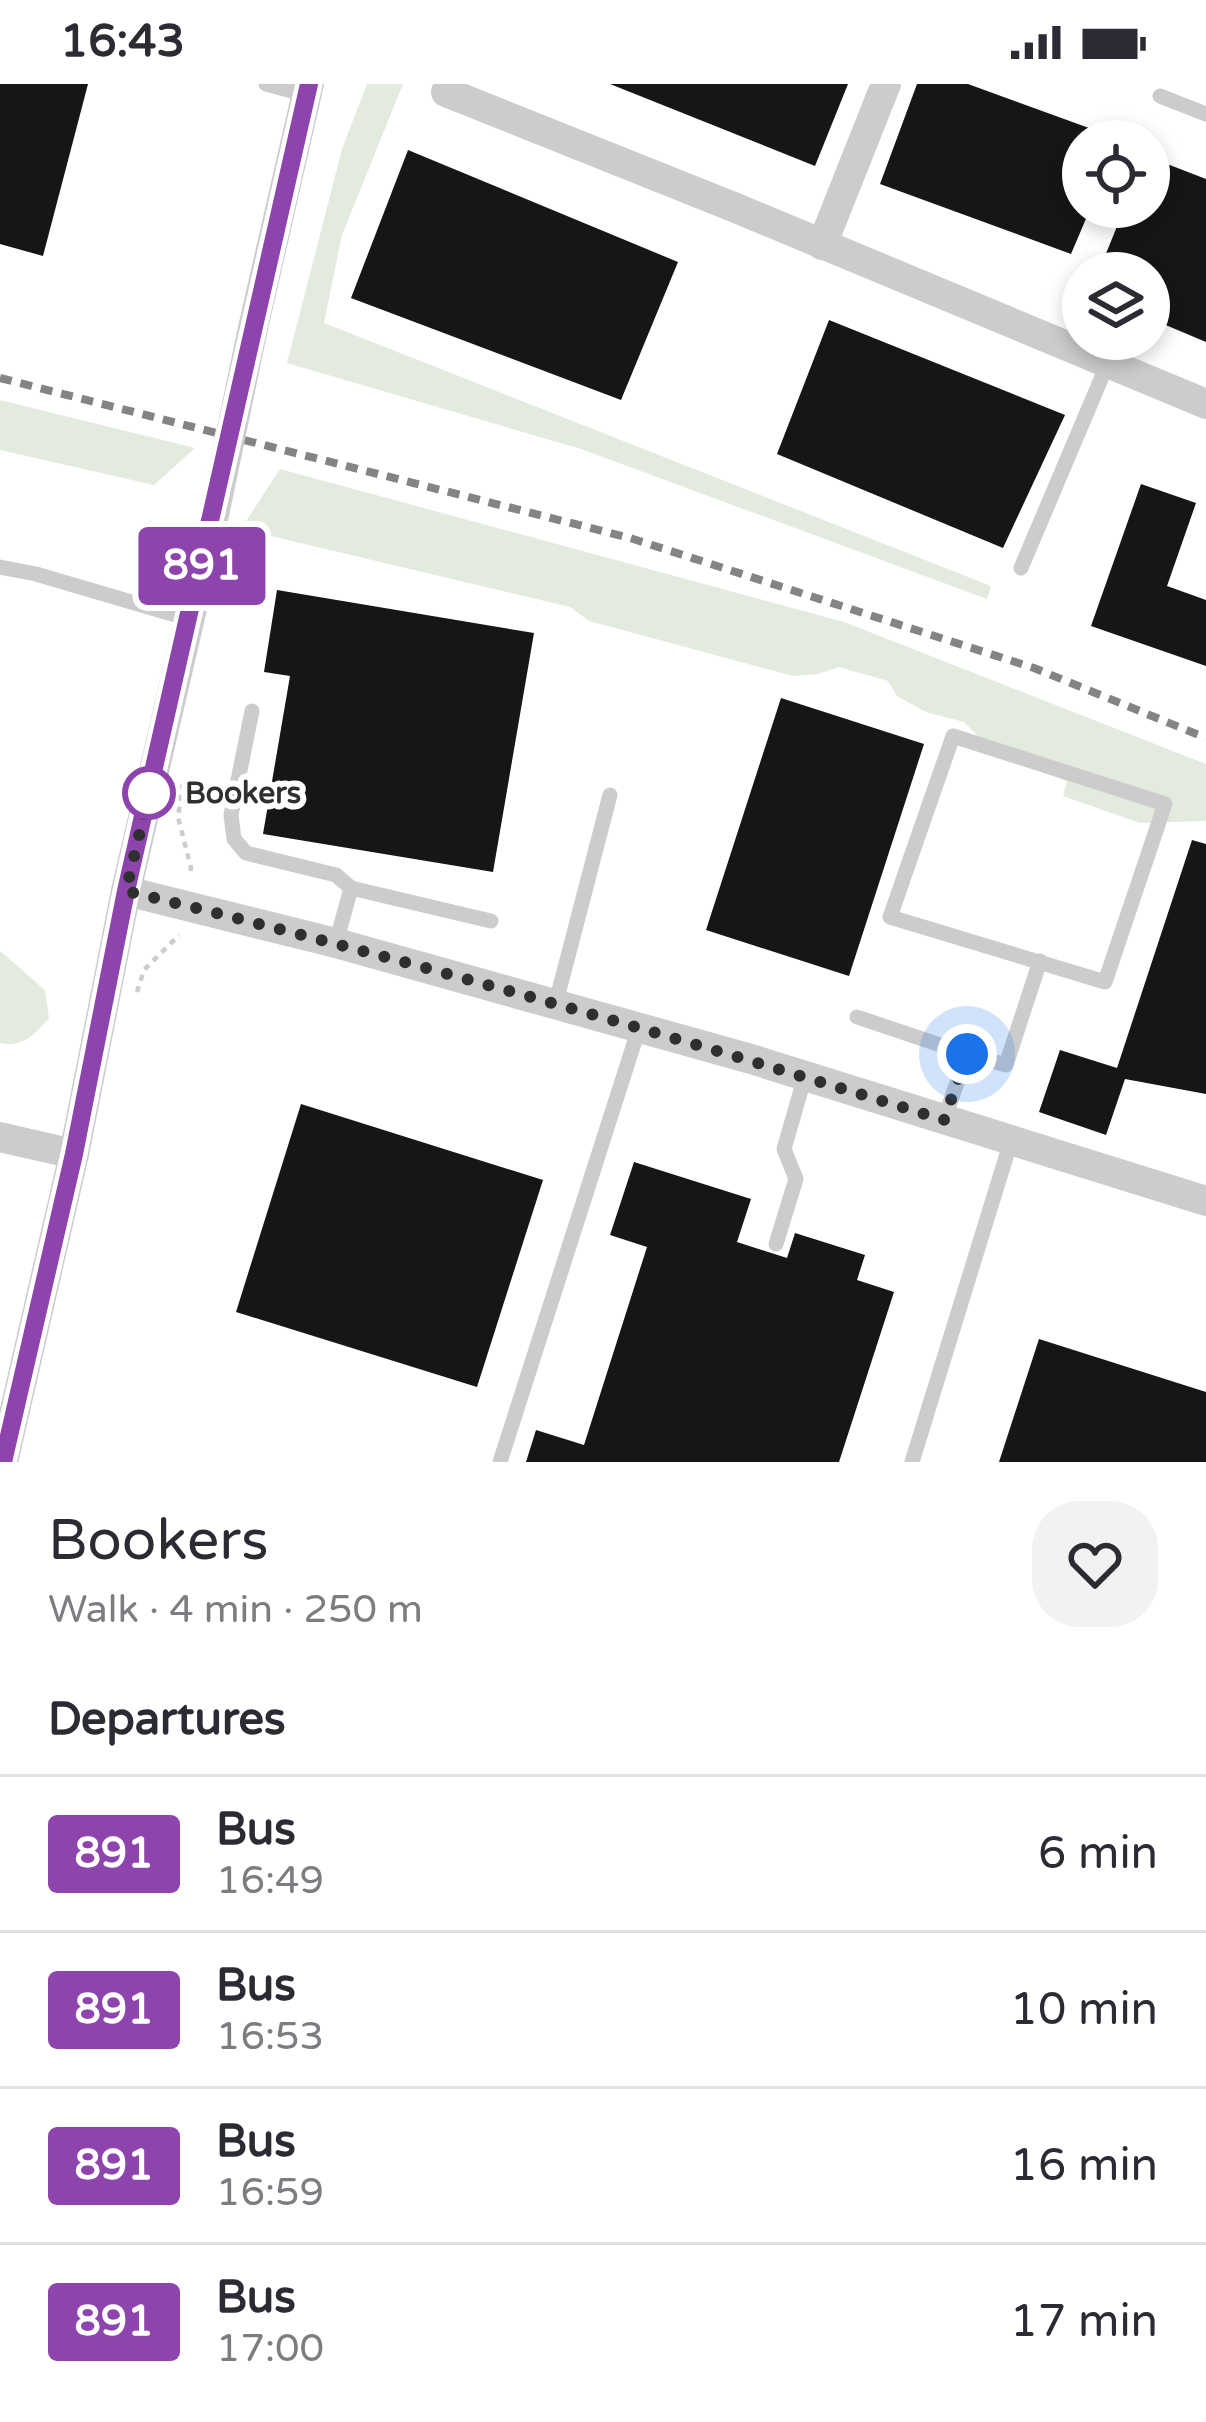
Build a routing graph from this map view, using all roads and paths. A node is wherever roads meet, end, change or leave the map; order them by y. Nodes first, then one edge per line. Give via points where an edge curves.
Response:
1 (266, 84) edge
2 (886, 84) edge
3 (308, 89) edge
4 (446, 92) dead end
5 (1160, 96) dead end
6 (1206, 114) edge
7 (822, 245) junction
8 (1107, 365) junction
9 (1206, 404) edge
10 (0, 567) edge
11 (1021, 568) dead end
12 (189, 619) junction
13 (252, 711) dead end
14 (186, 766) dead end
15 (610, 795) dead end
16 (351, 888) junction
17 (126, 891) junction
18 (185, 905) junction
19 (491, 921) dead end
20 (336, 944) junction
21 (1040, 961) junction
22 (134, 1004) dead end
23 (555, 1006) junction
24 (857, 1017) dead end
25 (639, 1028) junction
26 (967, 1054) junction
27 (806, 1076) junction
28 (944, 1120) junction
29 (0, 1137) edge
30 (1010, 1141) junction
31 (74, 1154) junction
32 (1206, 1201) edge
33 (776, 1244) dead end
34 (3, 1451) edge
35 (500, 1462) edge
36 (912, 1462) edge

1 - 3 lane
2 - 7 street
3 - 12 street, bridge
4 - 7 street
5 - 6 lane
7 - 8 street
8 - 9 street
8 - 11 lane
10 - 12 lane
12 - 17 street
13 - 16 lane via 231,815 234,839 246,853 336,875
14 - 18 path via 178,817 191,868
15 - 23 lane
16 - 19 lane
16 - 20 lane
17 - 18 street
17 - 31 street
18 - 20 street
18 - 22 path via 179,935 144,970
20 - 23 street
21 - 21 lane via 1105,982 1165,804 953,736 890,917
21 - 26 lane via 1006,1065
23 - 25 street
24 - 26 lane
25 - 27 street
25 - 35 lane
26 - 28 lane
27 - 28 street
27 - 33 lane via 784,1149 796,1179
28 - 30 street
29 - 31 street
30 - 32 street
30 - 36 lane
31 - 34 street

